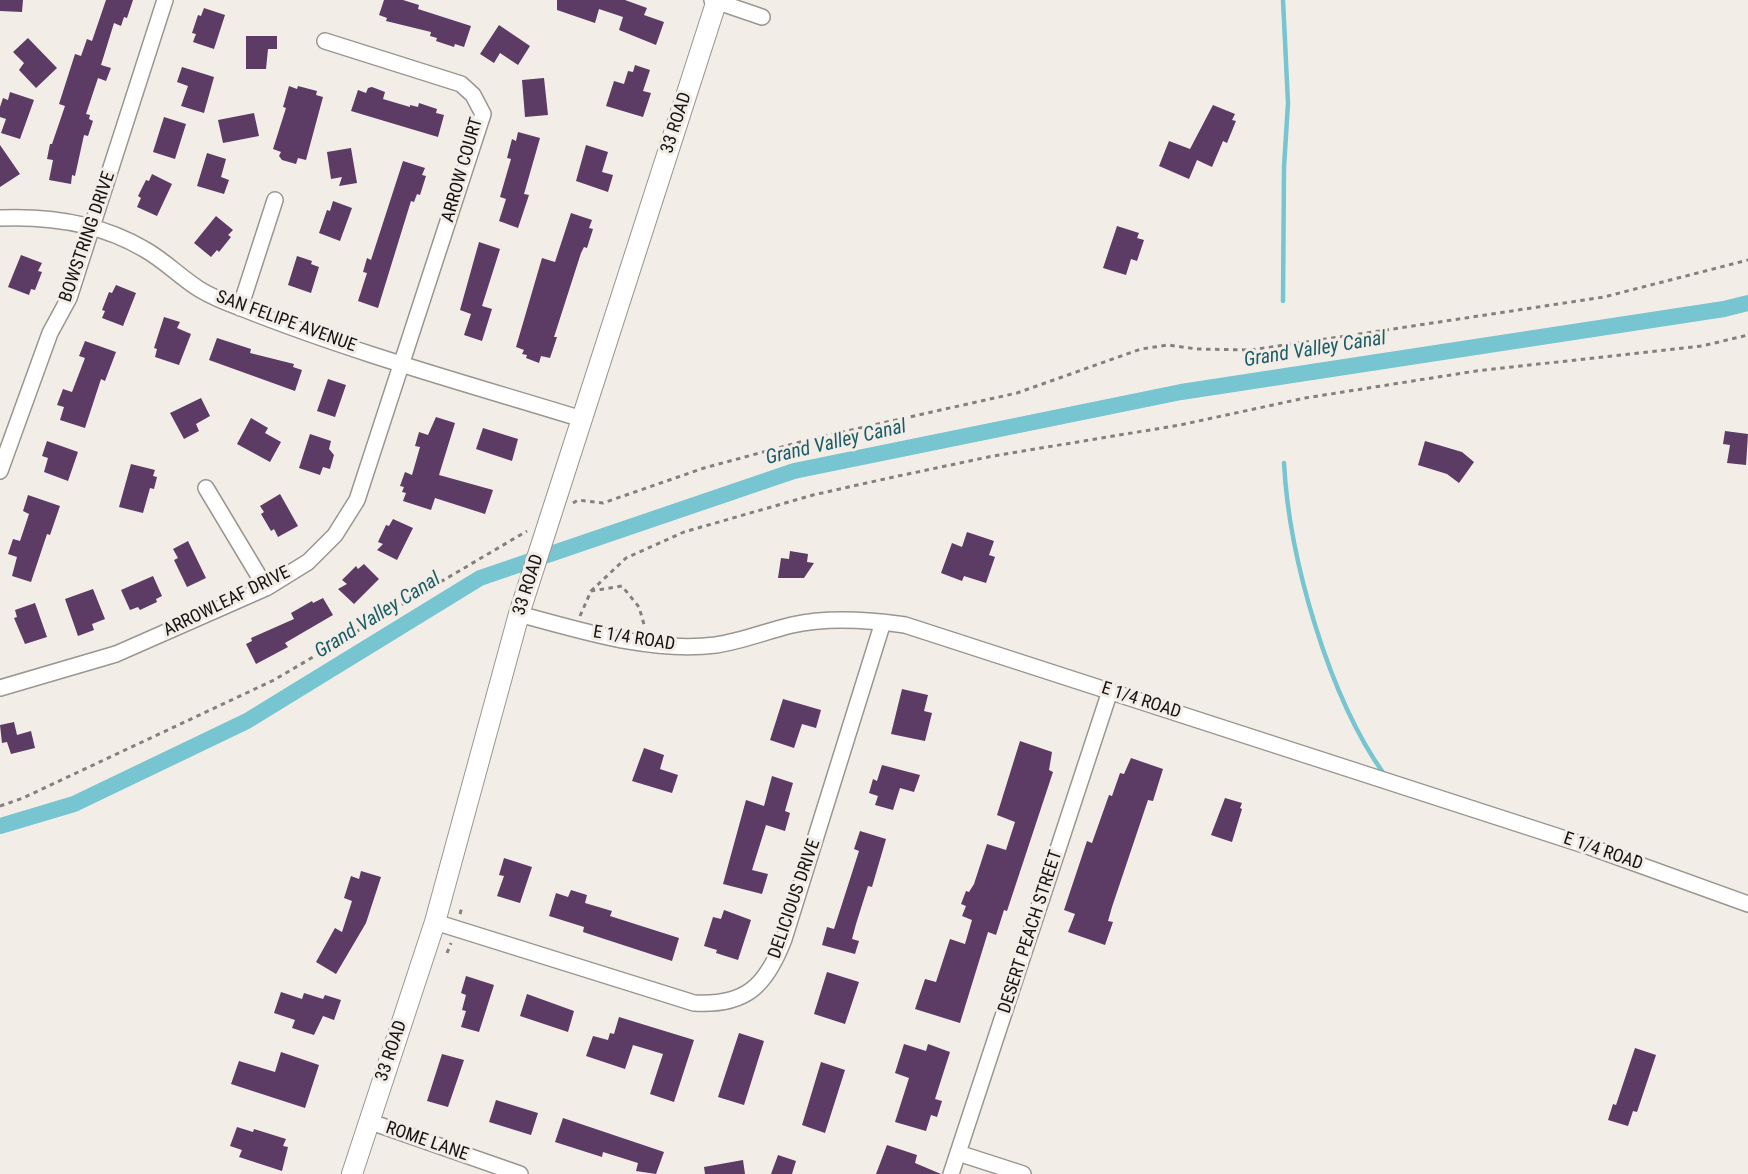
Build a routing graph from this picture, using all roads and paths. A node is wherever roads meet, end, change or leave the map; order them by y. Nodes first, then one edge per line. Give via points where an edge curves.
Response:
1 (165, 0) edge
2 (715, 1) edge
3 (762, 17) dead end
4 (325, 41) dead end
5 (275, 200) dead end
6 (0, 218) edge
7 (93, 227) junction
8 (1748, 260) edge
9 (240, 308) junction
10 (1748, 335) edge
11 (402, 362) junction
12 (582, 418) junction
13 (0, 471) edge
14 (206, 488) dead end
15 (552, 512) junction
16 (529, 529) dead end
17 (266, 588) junction
18 (591, 591) junction
19 (519, 614) junction
20 (883, 622) junction
21 (573, 628) junction
22 (650, 644) junction
23 (0, 688) edge
24 (1110, 691) junction
25 (0, 806) edge
26 (1748, 904) edge
27 (435, 922) junction
28 (368, 1121) junction
29 (958, 1153) junction
30 (352, 1174) edge
31 (520, 1174) edge
32 (951, 1174) edge
33 (1023, 1174) edge

1 - 7 street, BOWSTRING DRIVE
2 - 3 street
2 - 12 main road, 33 ROAD
4 - 11 street, ARROW COURT via 461,84 473,95 483,114
5 - 9 street
6 - 7 street, SAN FELIPE AVENUE via 38,216
7 - 9 street, SAN FELIPE AVENUE via 144,249 200,290
7 - 13 street, BOWSTRING DRIVE
8 - 15 path via 1604,297 1251,350 1168,345 1141,349 1017,393 815,438 704,468 603,503 578,500
9 - 11 street, SAN FELIPE AVENUE
10 - 18 path via 1702,346 1476,371 1305,398 867,483 684,532 627,558
11 - 12 street, SAN FELIPE AVENUE
11 - 17 street, ARROWLEAF DRIVE via 357,500 335,535 315,555
12 - 15 main road, 33 ROAD
14 - 17 street
15 - 19 main road, 33 ROAD
16 - 25 path via 274,680
17 - 23 street, ARROWLEAF DRIVE via 116,654
18 - 21 path
18 - 22 path via 622,586 639,607
19 - 21 street, E 1/4 ROAD
19 - 27 main road, 33 ROAD
20 - 22 street, E 1/4 ROAD via 794,624 718,645
20 - 24 street, E 1/4 ROAD
20 - 27 street, DELICIOUS DRIVE via 784,939 767,975 753,990 725,1003 694,1003
21 - 22 street, E 1/4 ROAD
24 - 26 street, E 1/4 ROAD via 1590,847
24 - 29 street, DESERT PEACH STREET
27 - 28 main road, 33 ROAD
28 - 30 main road, 33 ROAD
28 - 31 street, ROME LANE
29 - 32 street, DESERT PEACH STREET
29 - 33 street

